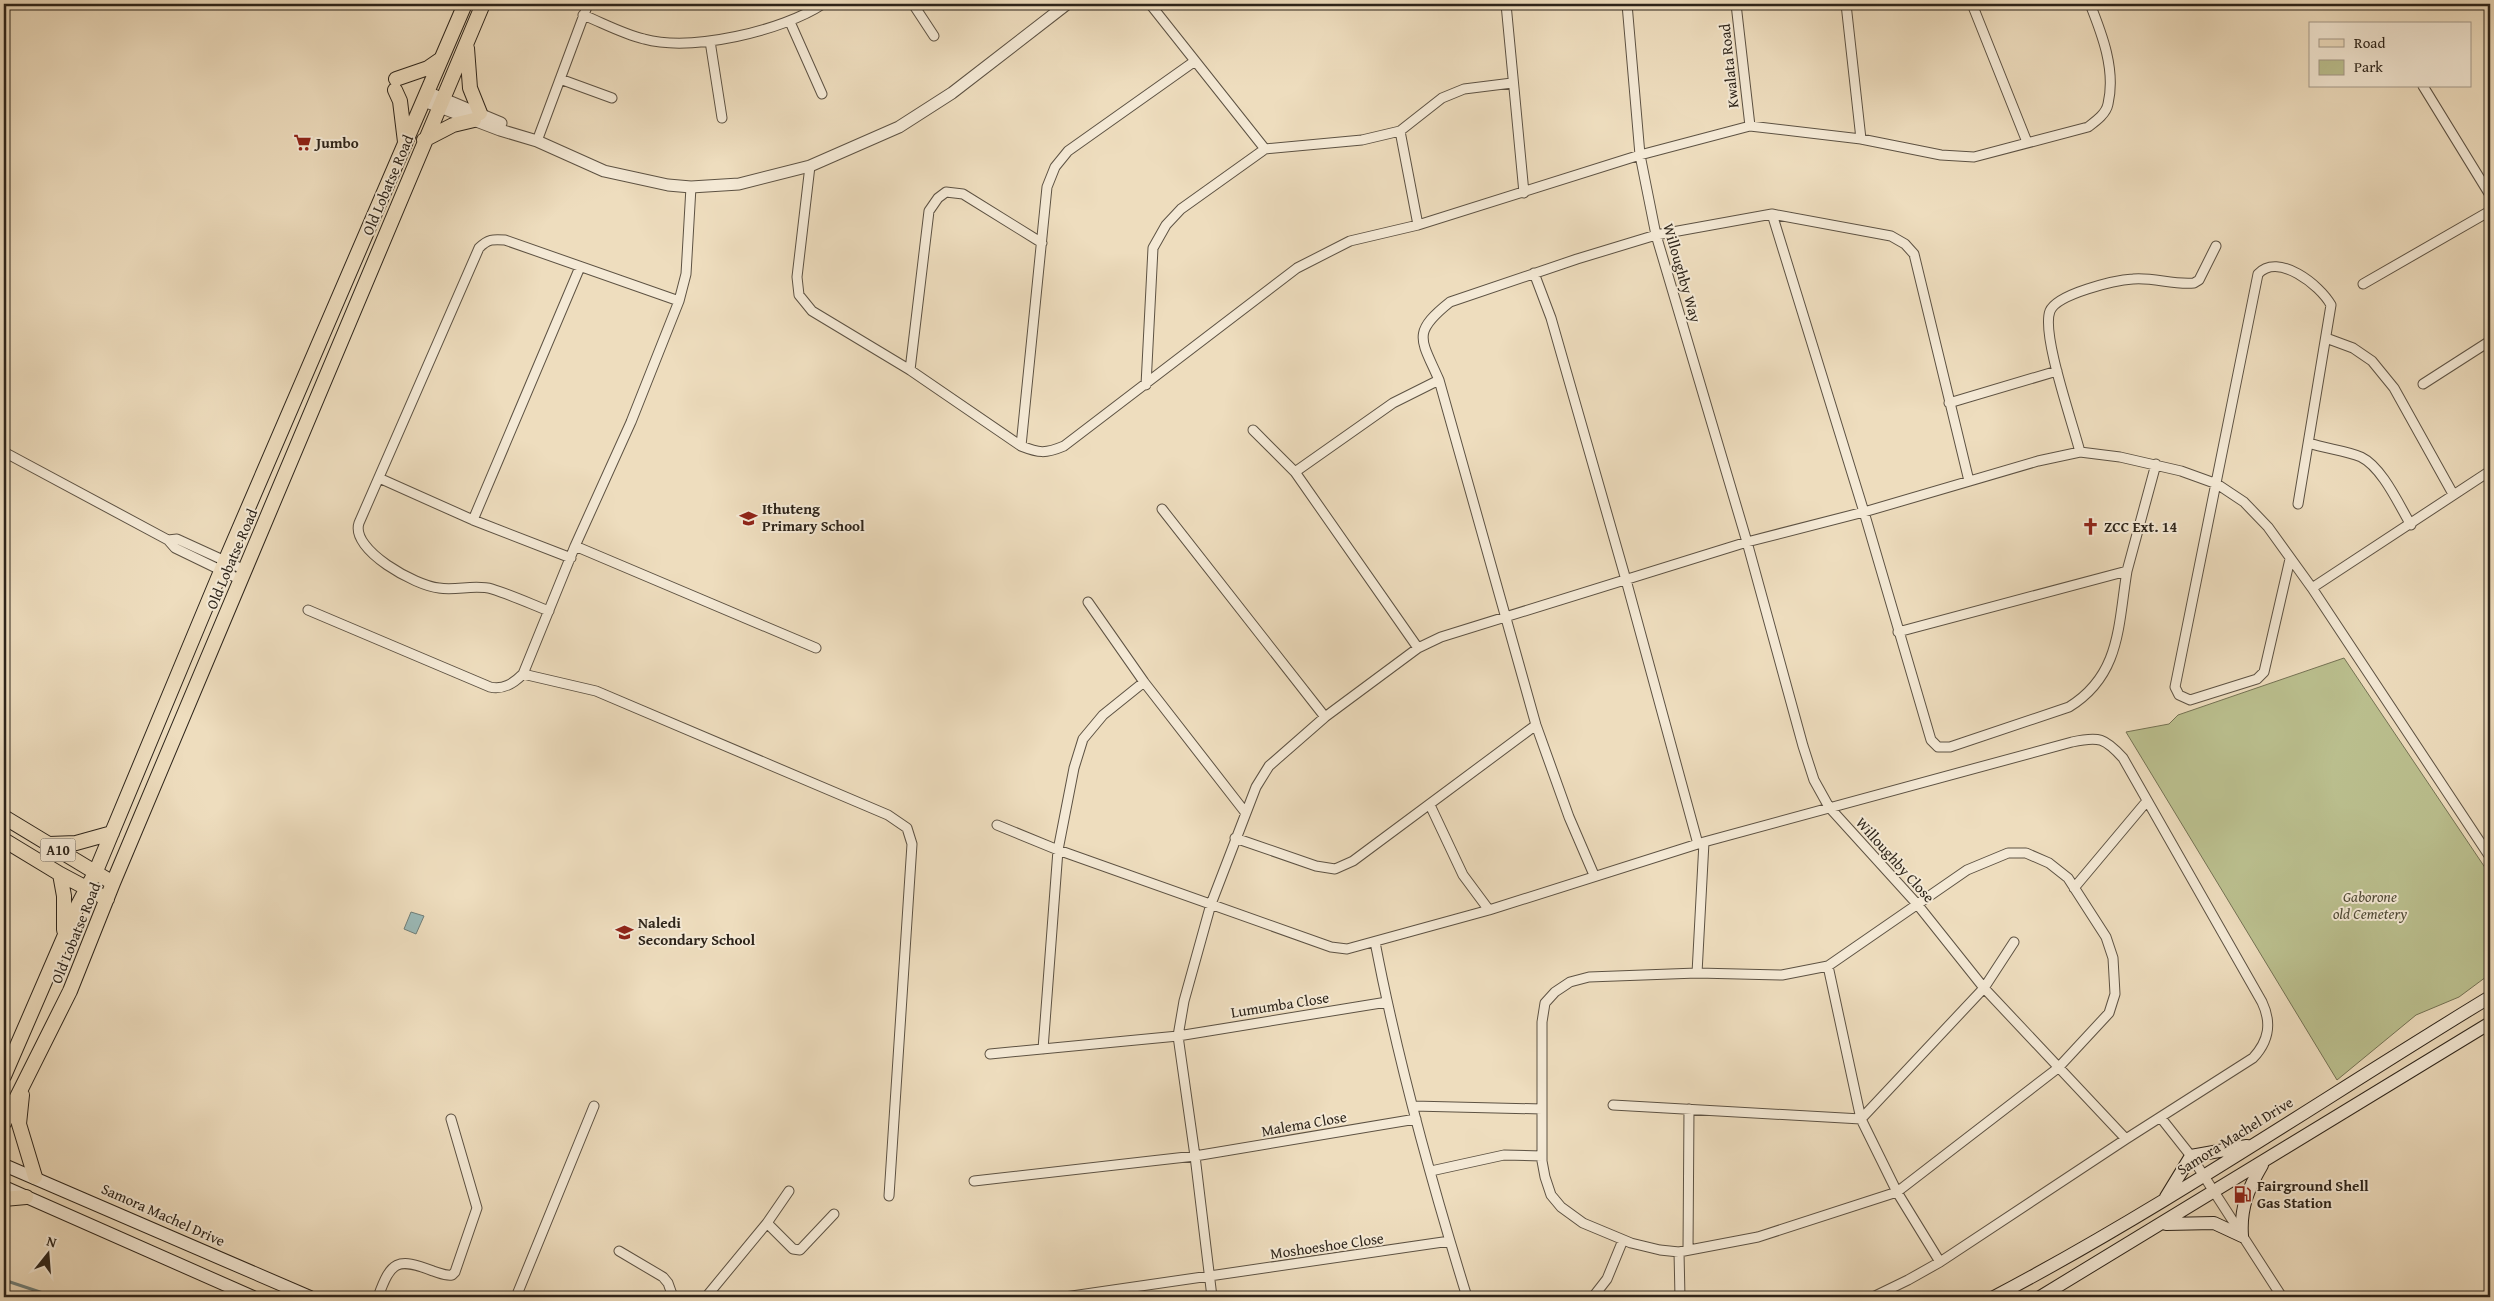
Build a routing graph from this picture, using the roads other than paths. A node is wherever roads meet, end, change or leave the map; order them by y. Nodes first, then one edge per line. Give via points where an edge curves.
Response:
1 (465, 4) edge
2 (483, 4) edge
3 (588, 4) edge
4 (913, 4) edge
5 (1150, 4) edge
6 (1506, 4) edge
7 (1626, 4) edge
8 (1736, 4) edge
9 (1846, 4) edge
10 (1972, 4) edge
11 (2090, 4) edge
12 (819, 5) edge
13 (1059, 6) edge
14 (583, 16) junction
15 (790, 22) junction
16 (934, 36) dead end
17 (710, 41) junction
18 (467, 42) junction
19 (441, 59) junction
20 (1195, 60) junction
21 (560, 80) junction
22 (1512, 83) junction
23 (2425, 88) edge
24 (822, 94) dead end
25 (425, 96) junction
26 (612, 98) dead end
27 (441, 103) junction
28 (477, 117) junction
29 (722, 118) dead end
30 (1750, 126) junction
31 (1400, 131) junction
32 (1861, 139) junction
33 (424, 140) junction
34 (537, 141) junction
35 (2027, 142) junction
36 (405, 145) junction
37 (1266, 149) junction
38 (1640, 155) junction
39 (810, 166) junction
40 (691, 187) junction
41 (1524, 193) junction
42 (2490, 195) edge
43 (2490, 211) edge
44 (1772, 214) junction
45 (1418, 225) junction
46 (1656, 236) junction
47 (1042, 243) junction
48 (2216, 246) dead end
49 (580, 267) junction
50 (1534, 273) junction
51 (2363, 284) dead end
52 (679, 300) junction
53 (2326, 338) junction
54 (2490, 341) edge
55 (910, 370) junction
56 (2057, 371) junction
57 (1439, 380) junction
58 (2423, 384) dead end
59 (1146, 385) junction
60 (1949, 403) junction
61 (1253, 430) dead end
62 (2309, 443) junction
63 (1021, 446) junction
64 (4, 452) edge
65 (2080, 452) junction
66 (2156, 464) junction
67 (2490, 471) edge
68 (1295, 472) junction
69 (379, 478) junction
70 (1969, 481) junction
71 (2217, 484) junction
72 (2453, 494) junction
73 (2298, 504) dead end
74 (1162, 509) dead end
75 (1864, 512) junction
76 (473, 520) junction
77 (2411, 525) junction
78 (1747, 542) junction
79 (575, 546) junction
80 (571, 558) junction
81 (2290, 560) junction
82 (223, 566) junction
83 (2127, 571) junction
84 (243, 575) junction
85 (1626, 580) junction
86 (2312, 588) junction
87 (1088, 602) dead end
88 (308, 610) dead end
89 (550, 611) junction
90 (1506, 616) junction
91 (1898, 632) junction
92 (816, 648) dead end
93 (1418, 648) junction
94 (523, 674) junction
95 (1144, 682) junction
96 (1325, 716) junction
97 (1536, 725) junction
98 (2147, 801) junction
99 (1430, 805) junction
100 (1829, 807) junction
101 (1245, 812) junction
102 (4, 817) edge
103 (997, 825) dead end
104 (112, 833) junction
105 (1235, 838) junction
106 (4, 840) edge
107 (1701, 843) junction
108 (48, 844) junction
109 (1058, 850) junction
110 (2490, 857) edge
111 (96, 871) junction
112 (60, 874) junction
113 (1594, 875) junction
114 (113, 883) junction
115 (88, 887) junction
116 (2074, 888) junction
117 (107, 899) junction
118 (1211, 904) junction
119 (1917, 904) junction
120 (1489, 910) junction
121 (64, 938) junction
122 (1375, 942) junction
123 (2014, 942) dead end
124 (1828, 966) junction
125 (1698, 973) junction
126 (1984, 988) junction
127 (2490, 995) edge
128 (1387, 1002) junction
129 (2490, 1023) edge
130 (1178, 1036) junction
131 (1043, 1049) junction
132 (990, 1054) dead end
133 (2058, 1068) junction
134 (4, 1076) edge
135 (23, 1087) junction
136 (1613, 1105) dead end
137 (594, 1106) dead end
138 (1413, 1106) junction
139 (1542, 1109) junction
140 (1689, 1109) junction
141 (2161, 1118) junction
142 (451, 1119) dead end
143 (1416, 1119) junction
144 (1861, 1119) junction
145 (4, 1123) edge
146 (2126, 1139) junction
147 (2250, 1146) junction
148 (1195, 1156) junction
149 (1542, 1156) junction
150 (2191, 1156) junction
151 (2264, 1162) junction
152 (4, 1164) edge
153 (1431, 1171) junction
154 (2203, 1176) junction
155 (35, 1177) junction
156 (974, 1180) dead end
157 (4, 1187) edge
158 (789, 1191) dead end
159 (1897, 1192) junction
160 (2213, 1193) junction
161 (889, 1196) dead end
162 (26, 1197) junction
163 (2166, 1197) junction
164 (4, 1199) edge
165 (834, 1214) dead end
166 (766, 1223) junction
167 (2161, 1225) junction
168 (2242, 1236) junction
169 (1623, 1240) junction
170 (1450, 1241) junction
171 (619, 1251) dead end
172 (1683, 1251) junction
173 (1940, 1262) junction
174 (1209, 1277) junction
175 (253, 1297) edge
176 (310, 1297) edge
177 (378, 1297) edge
178 (516, 1297) edge
179 (673, 1297) edge
180 (706, 1297) edge
181 (1065, 1297) edge
182 (1212, 1297) edge
183 (1467, 1297) edge
184 (1593, 1297) edge
185 (1680, 1297) edge
186 (1873, 1297) edge
187 (1994, 1297) edge
188 (2040, 1297) edge
189 (2282, 1297) edge

1 - 19 main road, Old Lobatse Road
2 - 18 main road, Old Lobatse Road
3 - 14 street
4 - 16 street
5 - 20 street
6 - 22 street
7 - 38 street, Willoughby Way
8 - 30 street, Kwalata Road
9 - 32 street
10 - 35 street
11 - 35 street via 2104,40 2110,75 2108,105 2099,119 2088,127
12 - 15 street
13 - 39 street via 945,98 899,127
14 - 17 street via 643,39
14 - 21 street
15 - 17 street
15 - 24 street
17 - 29 street
18 - 27 main road, Old Lobatse Road
18 - 28 main road via 470,88
19 - 25 main road, Old Lobatse Road
19 - 36 main road via 395,84
20 - 37 street
20 - 47 street via 1068,151 1055,167 1047,187
21 - 26 street
21 - 34 street
22 - 31 street via 1464,89 1442,98
22 - 41 street
23 - 42 street
25 - 27 street
25 - 36 main road, Old Lobatse Road
27 - 28 street
27 - 33 main road, Old Lobatse Road
28 - 33 main road
28 - 34 street
30 - 32 street
30 - 38 street
31 - 37 street via 1362,140
31 - 45 street
32 - 35 street via 1941,155 1974,157
33 - 84 main road, Old Lobatse Road
34 - 40 street via 604,171
36 - 82 main road, Old Lobatse Road
37 - 59 street via 1181,209 1166,224 1153,248
38 - 41 street
38 - 46 street, Willoughby Way
39 - 40 street via 739,184
39 - 55 street via 797,276 799,295 812,311
40 - 52 street via 686,274
41 - 45 street
43 - 51 street
44 - 46 street
44 - 60 street via 1891,236 1905,244 1914,254
44 - 75 street
45 - 59 street via 1350,241 1297,268
46 - 50 street
46 - 78 street, Willoughby Way
47 - 55 street via 963,194 946,192 938,198 929,211
47 - 63 street
48 - 56 street via 2199,280 2194,283 2135,278 2107,282 2061,300 2051,310 2048,323
49 - 52 street
49 - 69 street via 505,240 492,238 479,248
49 - 76 street
50 - 57 street via 1450,302 1435,314 1423,329 1423,342
50 - 85 street via 1551,318
52 - 79 street via 631,422
53 - 62 street
53 - 71 street via 2331,305 2325,293 2302,276 2274,265 2265,267 2258,274
53 - 72 street via 2353,348 2372,361 2394,388
54 - 58 street
55 - 63 street
56 - 60 street
56 - 65 street
57 - 68 street via 1392,402
57 - 90 street
59 - 63 street via 1064,446 1049,452 1036,452
60 - 70 street
61 - 68 street
62 - 73 street
62 - 77 street via 2370,462
64 - 82 street via 168,540 175,548
65 - 66 street
65 - 70 street
66 - 71 street
66 - 83 street
67 - 72 street
68 - 93 street
69 - 76 street
69 - 89 street via 357,528 364,545 388,566 414,581 437,588 491,588
70 - 75 street
71 - 81 street via 2244,502 2268,527
71 - 81 street via 2175,687 2179,695 2190,700 2257,679 2264,672
72 - 77 street
74 - 96 street
75 - 78 street
75 - 91 street
76 - 80 street
77 - 86 street
78 - 85 street
78 - 100 street, Willoughby Close via 1803,746 1814,780
79 - 80 street
79 - 92 street
80 - 89 street
81 - 86 street
82 - 84 street
82 - 104 main road, Old Lobatse Road
83 - 91 street
83 - 91 street via 2117,638 2108,664 2086,696 2069,706 1950,747 1938,747 1931,740
84 - 114 main road, Old Lobatse Road
85 - 90 street
85 - 107 street
86 - 110 street
87 - 95 street
88 - 94 street via 490,687 508,686
89 - 94 street
90 - 93 street
90 - 97 street
93 - 96 street
94 - 161 street via 596,691 888,815 907,828 912,844
95 - 101 street
95 - 109 street via 1103,715 1083,739
96 - 101 street via 1269,766
97 - 99 street
97 - 113 street
98 - 100 street via 2123,758 2111,745 2090,738
98 - 116 street
98 - 141 street via 2268,1016 2264,1047 2253,1058
99 - 105 street via 1353,861 1335,869 1316,866
99 - 120 street via 1463,875
100 - 107 street
100 - 119 street, Willoughby Close
101 - 105 street
102 - 108 main road, A10
103 - 109 street
104 - 108 main road, A10 via 76,843
104 - 111 main road, Old Lobatse Road
105 - 118 street
106 - 112 main road, A10
107 - 113 street
107 - 125 street
108 - 111 main road, A10
109 - 118 street
109 - 131 street
111 - 114 main road, A10
111 - 115 main road, Old Lobatse Road
112 - 115 main road, A10
112 - 121 main road via 64,896
113 - 120 street
114 - 117 main road, Old Lobatse Road
115 - 117 main road, A10
115 - 121 main road, Old Lobatse Road
116 - 119 street via 2068,878 2049,863 2026,853 2008,853 1967,870
116 - 133 street via 2106,937 2114,958 2115,994 2109,1013
117 - 135 main road, Old Lobatse Road via 70,991
118 - 122 street via 1331,947 1348,949
118 - 130 street
119 - 124 street
119 - 126 street, Willoughby Close
120 - 122 street
121 - 134 main road, Old Lobatse Road
122 - 128 street
123 - 126 street
124 - 125 street via 1782,975
124 - 144 street
125 - 139 street via 1589,977 1570,982 1555,992 1546,1003 1542,1022
126 - 133 street, Willoughby Close
126 - 144 street
127 - 147 main road, Samora Machel Drive
128 - 130 street, Lumumba Close
128 - 138 street
129 - 151 main road
130 - 131 street, Lumumba Close
130 - 148 street
131 - 132 street, Lumumba Close
133 - 146 street, Willoughby Close
133 - 159 street
135 - 145 main road, Old Lobatse Road
135 - 155 main road via 19,1124
136 - 140 street
137 - 178 street
138 - 139 street
138 - 143 street
139 - 149 street
140 - 144 street
140 - 172 street
141 - 146 street
141 - 150 street
142 - 177 street via 477,1208 455,1272 445,1275 411,1262 404,1263 388,1271
143 - 148 street, Malema Close
143 - 153 street
144 - 159 street
146 - 173 street
147 - 150 main road
147 - 154 main road, Samora Machel Drive
148 - 156 street, Malema Close
148 - 174 street
149 - 153 street via 1480,1158
149 - 169 street via 1551,1195 1561,1207 1583,1223
150 - 154 street
150 - 163 main road
151 - 160 main road
151 - 168 main road via 2245,1196
152 - 155 main road, Samora Machel Drive
153 - 170 street
154 - 160 street
154 - 163 main road, Samora Machel Drive
155 - 176 main road, Samora Machel Drive
157 - 162 main road
158 - 166 street
159 - 172 street via 1758,1237
159 - 173 street
160 - 167 main road
160 - 168 street
162 - 164 main road
162 - 175 main road
163 - 187 main road, Samora Machel Drive
165 - 166 street via 796,1251
166 - 180 street
167 - 168 main road via 2214,1223
167 - 188 main road
168 - 189 street
169 - 172 street via 1660,1250
169 - 184 street via 1607,1279
170 - 174 street, Moshoeshoe Close
170 - 183 street
171 - 179 street via 663,1277
172 - 185 street
173 - 186 street
174 - 181 street, Moshoeshoe Close
174 - 182 street

